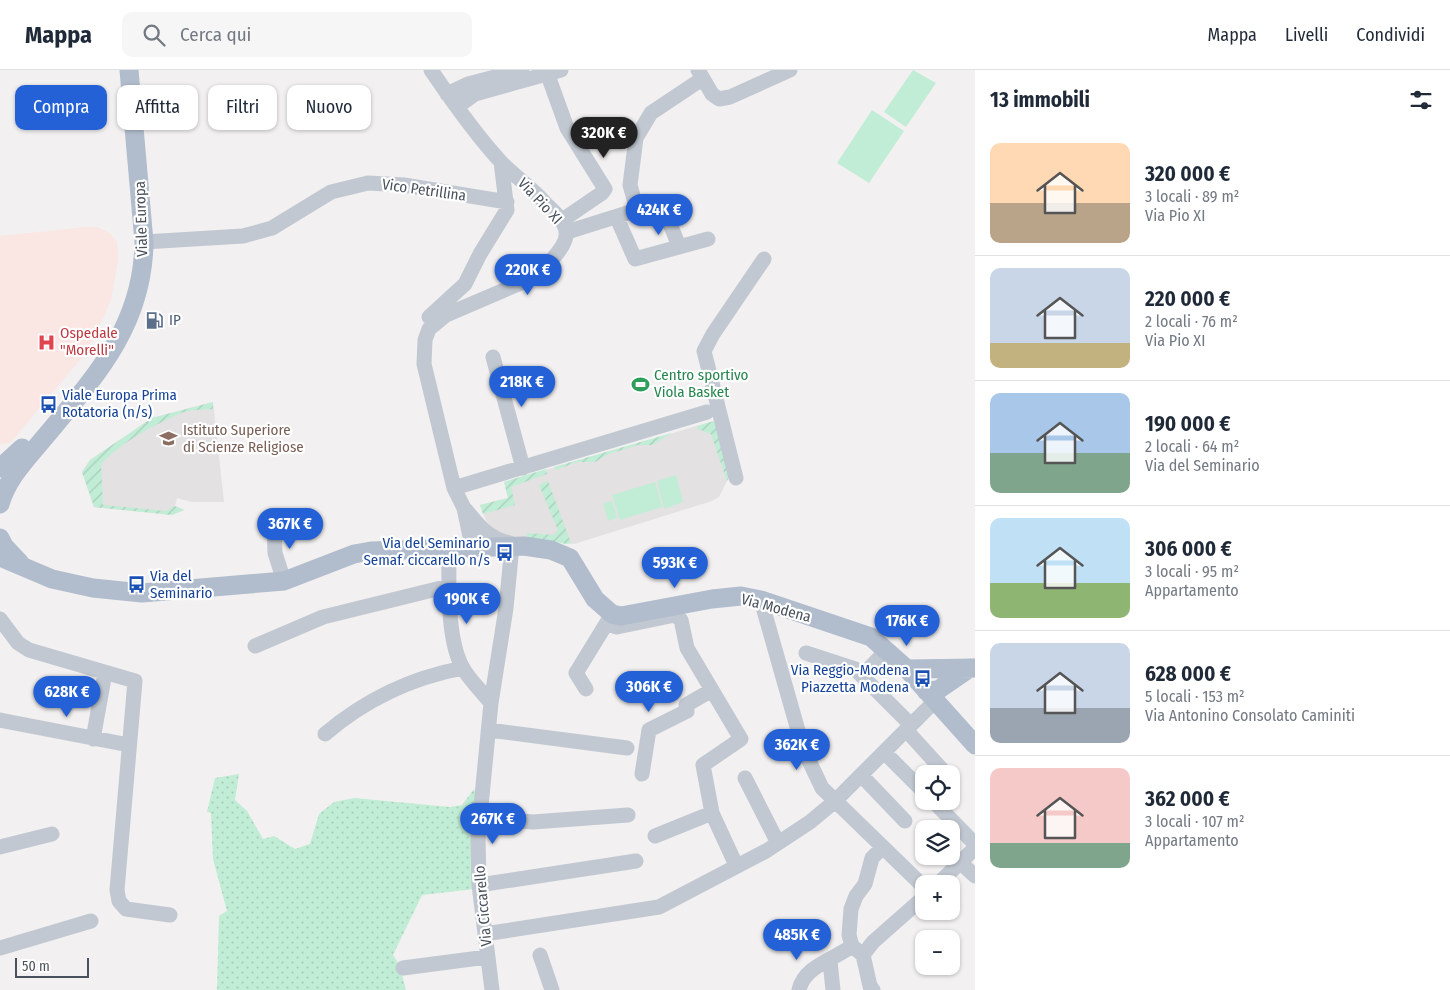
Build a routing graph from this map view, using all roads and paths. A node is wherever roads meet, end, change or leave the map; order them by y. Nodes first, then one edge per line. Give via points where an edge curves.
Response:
1 (120, 70) edge
2 (129, 70) edge
3 (431, 70) edge
4 (522, 70) edge
5 (790, 70) edge
6 (551, 71) edge
7 (700, 75) edge
8 (447, 94) junction
9 (457, 107) junction
10 (501, 162) junction
11 (507, 202) junction
12 (637, 210) junction
13 (617, 218) junction
14 (564, 226) junction
15 (708, 239) dead end
16 (144, 242) junction
17 (679, 246) junction
18 (764, 259) dead end
19 (493, 357) dead end
20 (424, 364) junction
21 (707, 412) dead end
22 (0, 468) edge
23 (523, 468) junction
24 (736, 478) dead end
25 (454, 488) junction
26 (0, 504) edge
27 (464, 508) junction
28 (274, 523) dead end
29 (0, 538) edge
30 (472, 546) junction
31 (518, 546) junction
32 (449, 547) junction
33 (0, 557) edge
34 (25, 567) junction
35 (284, 581) junction
36 (448, 586) junction
37 (761, 600) junction
38 (0, 619) edge
39 (610, 619) junction
40 (255, 646) dead end
41 (886, 650) junction
42 (806, 653) dead end
43 (463, 668) junction
44 (972, 668) edge
45 (907, 669) junction
46 (105, 672) junction
47 (862, 676) junction
48 (944, 676) junction
49 (586, 689) dead end
50 (712, 690) junction
51 (936, 702) junction
52 (491, 703) junction
53 (0, 720) edge
54 (908, 728) junction
55 (488, 730) junction
56 (325, 734) dead end
57 (93, 739) junction
58 (129, 745) junction
59 (975, 745) edge
60 (627, 748) dead end
61 (884, 752) junction
62 (939, 765) edge
63 (642, 774) dead end
64 (861, 775) junction
65 (744, 778) dead end
66 (915, 783) edge
67 (834, 802) junction
68 (941, 810) edge
69 (712, 813) junction
70 (628, 815) dead end
71 (480, 818) junction
72 (905, 821) dead end
73 (52, 834) dead end
74 (655, 836) dead end
75 (778, 843) junction
76 (975, 846) edge
77 (0, 848) edge
78 (882, 848) junction
79 (636, 861) dead end
80 (960, 862) joint
81 (736, 865) junction
82 (957, 865) edge
83 (947, 875) edge
84 (975, 876) edge
85 (915, 879) edge
86 (479, 885) junction
87 (915, 905) edge
88 (170, 915) dead end
89 (91, 921) dead end
90 (485, 934) junction
91 (0, 948) edge
92 (858, 951) junction
93 (540, 955) dead end
94 (487, 957) junction
95 (830, 961) junction
96 (403, 968) dead end
97 (869, 989) edge
98 (492, 990) edge
99 (552, 990) edge
100 (799, 990) edge
101 (833, 990) edge

1 - 22 main road, Viale Europa via 135,243 133,272 124,304 98,359 17,454
2 - 16 main road, Viale Europa
3 - 8 street, Via Pio XI
4 - 8 street via 468,84
5 - 7 street via 725,99 712,94
6 - 9 street via 475,94
6 - 14 street via 567,128 604,189
7 - 12 street via 651,113 636,138 630,185
8 - 9 street, Via Pio XI
9 - 10 street, Via Pio XI
10 - 11 street
10 - 14 street, Via Pio XI via 543,200
11 - 16 street, Vico Petrillina via 404,185 368,183 331,192 272,228 243,236
11 - 20 street via 507,210 465,284 422,326 415,351
12 - 13 street
12 - 17 street via 663,207
13 - 14 street
13 - 17 street via 635,259
14 - 20 street, Via Pio XI via 560,250 530,279 436,322 425,340
15 - 17 street
16 - 26 main road, Viale Europa via 138,290 114,350 96,377 17,470
18 - 24 street via 704,351
19 - 23 street
20 - 25 street, Via Pio XI
21 - 23 street
23 - 25 street
25 - 27 street, Via Pio XI
27 - 30 street, Via Pio XI
27 - 31 street via 495,540
28 - 35 street via 275,553
29 - 34 main road
30 - 31 main road
30 - 32 main road
31 - 39 main road via 551,550 570,558
31 - 52 street, Via Ciccarello
32 - 35 main road via 354,554
32 - 36 street
33 - 34 main road
34 - 35 main road via 52,579 93,588 142,593
36 - 40 street via 323,617
36 - 43 street via 453,637
37 - 39 main road, Via Modena via 742,596 712,599
37 - 41 main road, Via Modena via 871,637
37 - 67 street via 804,748 822,788
38 - 46 street via 18,643 29,650
39 - 49 street via 576,673
39 - 50 street via 617,627 678,616 687,648
41 - 45 main road, Via Modena
41 - 47 street
42 - 47 street via 855,669
43 - 52 street
43 - 56 street via 436,673 396,687 348,714
44 - 48 main road
45 - 48 main road
45 - 51 main road, Via Modena
46 - 57 street
46 - 58 street via 135,681
47 - 54 street
48 - 51 main road
48 - 51 main road
50 - 63 street via 686,705 687,711 649,730
50 - 69 street via 741,739 703,765
51 - 54 street
51 - 59 main road, Via Modena
52 - 55 street, Via Ciccarello
53 - 57 street
54 - 61 street
54 - 62 street
55 - 60 street
55 - 71 street, Via Ciccarello
57 - 58 street
58 - 88 street via 117,890 119,901 126,909
61 - 64 street
61 - 66 street
64 - 67 street
64 - 72 street
65 - 75 street
67 - 75 street
67 - 78 street
68 - 76 street
69 - 74 street
69 - 81 street
70 - 71 street via 533,822
71 - 86 street, Via Ciccarello
73 - 77 street
75 - 81 street
76 - 80 street
78 - 85 street
78 - 92 street via 872,858 865,884 851,909 850,935
79 - 86 street
80 - 84 street
81 - 90 street via 659,907
82 - 83 street
86 - 90 street, Via Ciccarello
87 - 92 street
89 - 91 street
90 - 94 street, Via Ciccarello
92 - 95 street
92 - 97 street
93 - 99 street
94 - 96 street
94 - 98 street, Via Ciccarello
95 - 100 street via 808,972
95 - 101 street

